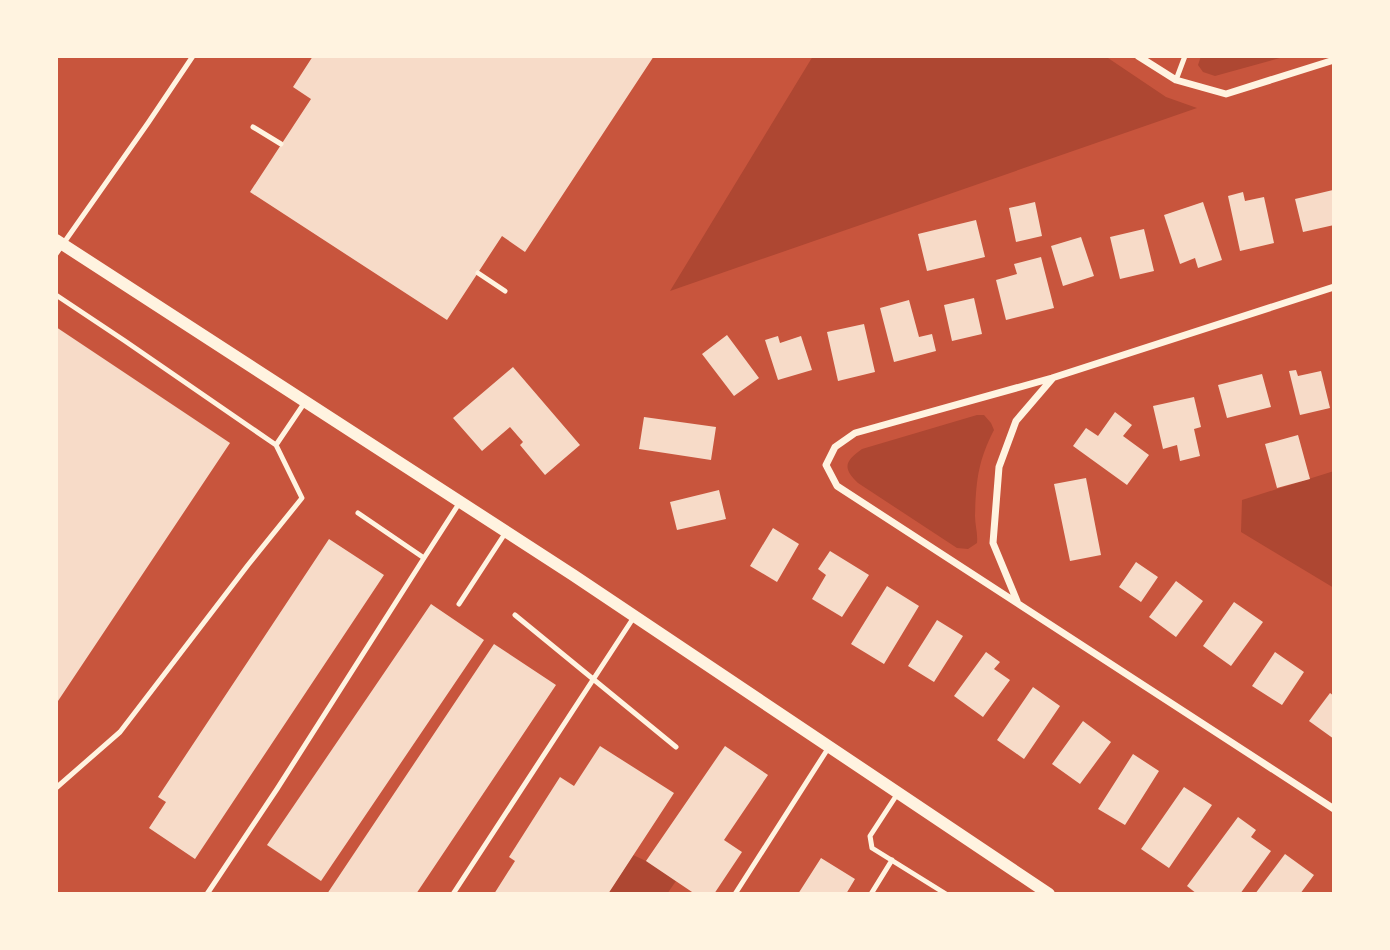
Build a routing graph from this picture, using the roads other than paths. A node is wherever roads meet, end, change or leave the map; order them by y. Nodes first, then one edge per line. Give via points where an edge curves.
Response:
1 (193, 56) edge
2 (1138, 56) edge
3 (1185, 56) edge
4 (1334, 60) edge
5 (1176, 80) junction
6 (253, 127) dead end
7 (281, 144) dead end
8 (58, 246) edge
9 (478, 273) dead end
10 (1334, 287) edge
11 (505, 291) dead end
12 (56, 296) edge
13 (1052, 378) junction
14 (305, 402) junction
15 (276, 445) junction
16 (460, 502) junction
17 (358, 513) dead end
18 (506, 532) junction
19 (424, 558) junction
20 (1018, 603) junction
21 (458, 604) dead end
22 (515, 615) dead end
23 (634, 617) junction
24 (593, 681) junction
25 (676, 747) dead end
26 (829, 747) junction
27 (56, 789) edge
28 (898, 793) junction
29 (1334, 809) edge
30 (892, 860) junction
31 (207, 894) edge
32 (453, 894) edge
33 (735, 894) edge
34 (871, 894) edge
35 (946, 894) edge
36 (1049, 894) edge

1 - 8 lane
2 - 5 street
3 - 5 lane
4 - 5 street via 1226,94
6 - 7 lane
8 - 14 street
9 - 11 lane
10 - 13 street
12 - 15 lane
13 - 20 street via 1016,421 999,467 993,543
13 - 20 street via 855,433 835,447 826,465 837,485
14 - 15 lane
14 - 16 street
15 - 27 lane via 302,498 120,732
16 - 18 street
16 - 19 lane
17 - 19 lane
18 - 21 lane
18 - 23 street
19 - 31 lane
20 - 29 street
22 - 24 lane
23 - 24 lane
23 - 26 street
24 - 25 lane
24 - 32 lane
26 - 28 street
26 - 33 lane
28 - 30 lane via 870,836 872,848
28 - 36 street
30 - 34 lane
30 - 35 lane

